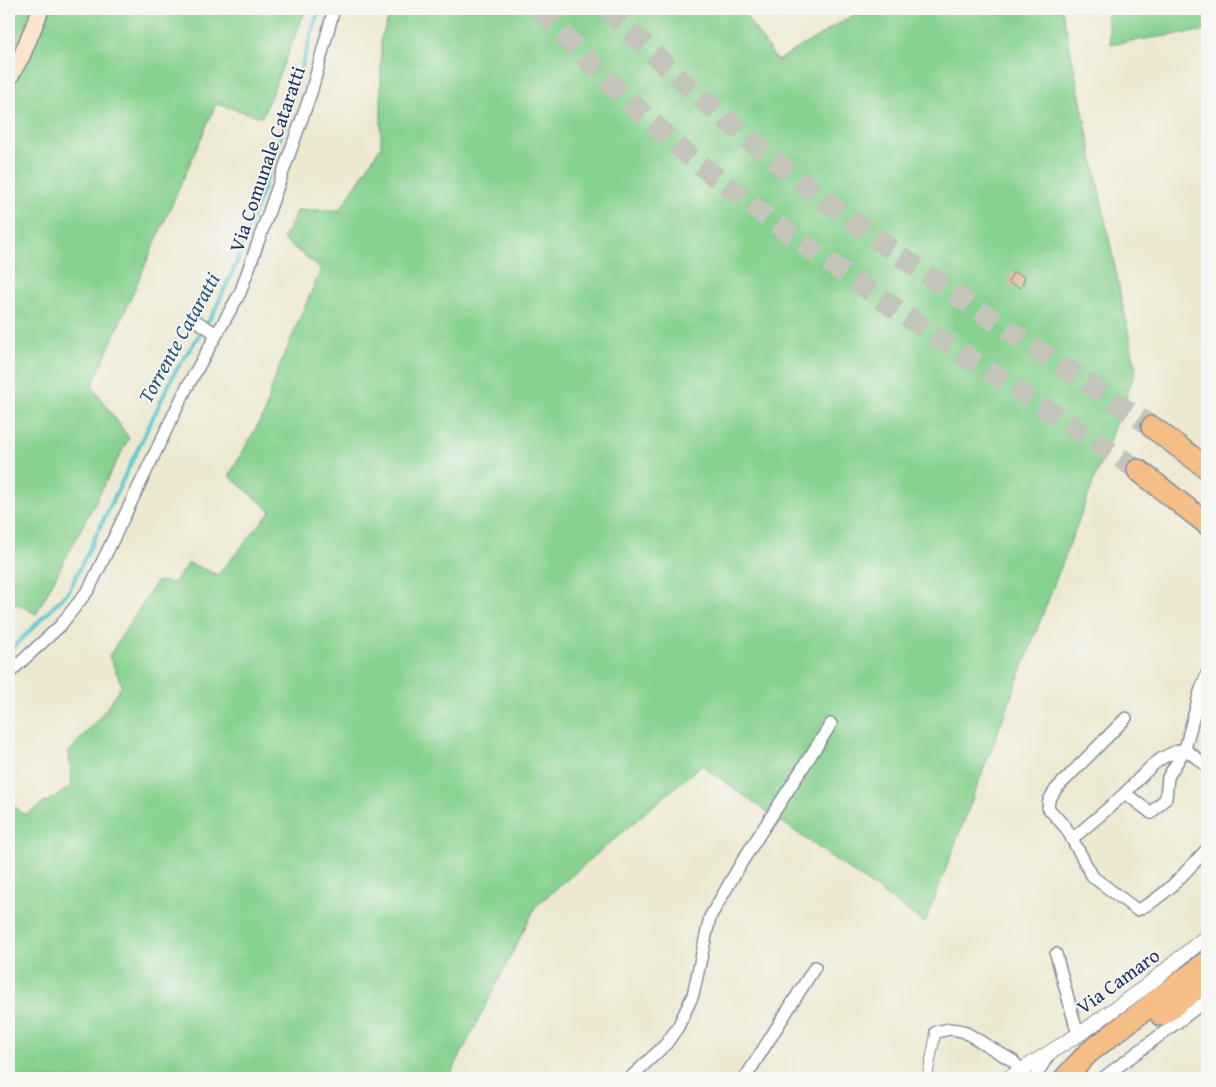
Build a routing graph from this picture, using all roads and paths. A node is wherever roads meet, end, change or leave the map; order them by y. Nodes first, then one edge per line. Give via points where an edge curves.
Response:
1 (41, 9) edge
2 (334, 9) edge
3 (9, 78) edge
4 (196, 321) dead end
5 (217, 334) junction
6 (1152, 427) tunnel mouth
7 (1207, 468) edge
8 (1138, 470) tunnel mouth
9 (1207, 524) edge
10 (9, 673) edge
11 (1207, 674) edge
12 (1126, 718) dead end
13 (830, 724) dead end
14 (1185, 749) junction
15 (1207, 766) edge
16 (1126, 793) junction
17 (1072, 839) junction
18 (1207, 849) edge
19 (1207, 936) edge
20 (1056, 954) dead end
21 (1207, 962) edge
22 (815, 967) dead end
23 (1207, 982) edge
24 (1207, 1000) edge
25 (936, 1032) joint
26 (1078, 1035) junction
27 (1024, 1077) edge
28 (630, 1078) edge
29 (745, 1078) edge
30 (927, 1078) edge
31 (1065, 1078) edge
32 (1080, 1078) edge
33 (1103, 1078) edge

1 - 3 main road
2 - 5 street, Via Comunale Cataratti via 311,93 240,294
4 - 5 street
5 - 10 street, Via Comunale Cataratti via 187,387 88,589 60,626
6 - 7 highway
8 - 9 highway
11 - 14 street
12 - 17 street via 1049,800 1048,808
13 - 28 street via 710,917 697,980 678,1027 666,1044
14 - 15 street
14 - 16 street via 1170,752
14 - 16 street via 1168,777 1166,798 1151,813
16 - 17 street
17 - 18 street via 1093,877 1137,910 1168,889
19 - 26 street, Via Camaro via 1157,978
20 - 26 street
21 - 31 highway via 1088,1053
22 - 29 street
23 - 32 highway
24 - 33 street
25 - 27 street via 963,1031 1014,1061
25 - 30 street
26 - 27 street, Via Camaro via 1049,1053

